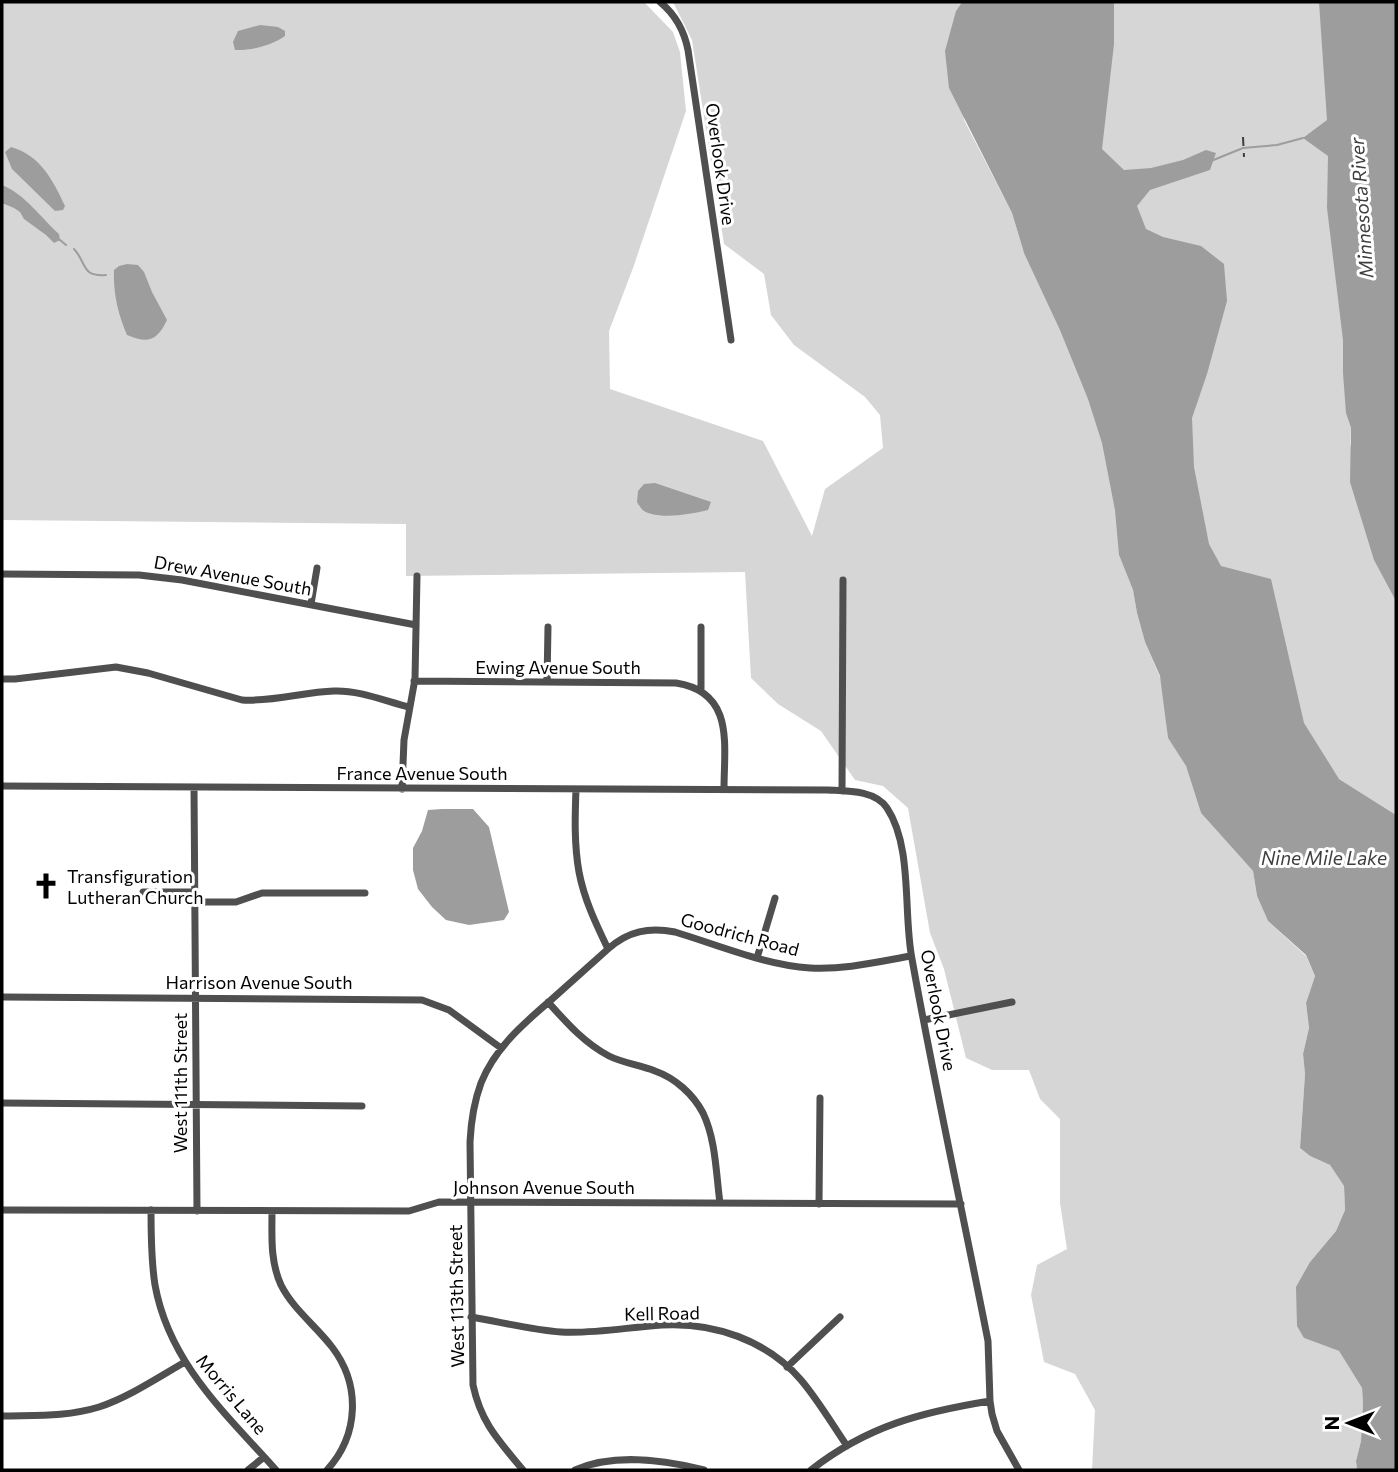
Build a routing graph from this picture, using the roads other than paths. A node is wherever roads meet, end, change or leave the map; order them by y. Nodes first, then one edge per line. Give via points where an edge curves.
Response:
1 (660, 2) edge
2 (731, 340) dead end
3 (317, 568) dead end
4 (2, 574) edge
5 (417, 576) dead end
6 (843, 580) dead end
7 (311, 604) junction
8 (416, 625) junction
9 (548, 627) dead end
10 (701, 627) dead end
11 (2, 679) edge
12 (414, 681) junction
13 (547, 682) junction
14 (701, 691) junction
15 (409, 707) junction
16 (2, 786) edge
17 (194, 787) junction
18 (402, 789) junction
19 (576, 789) junction
20 (724, 789) junction
21 (842, 791) junction
22 (143, 892) dead end
23 (195, 892) junction
24 (365, 893) dead end
25 (775, 898) dead end
26 (195, 902) junction
27 (608, 949) junction
28 (911, 956) junction
29 (757, 958) junction
30 (2, 997) edge
31 (196, 998) junction
32 (548, 1002) junction
33 (1013, 1002) dead end
34 (924, 1020) junction
35 (501, 1048) junction
36 (820, 1098) dead end
37 (2, 1103) edge
38 (196, 1105) junction
39 (362, 1106) dead end
40 (470, 1202) junction
41 (720, 1203) junction
42 (819, 1204) junction
43 (961, 1204) junction
44 (2, 1210) edge
45 (151, 1210) junction
46 (197, 1211) junction
47 (272, 1211) junction
48 (471, 1317) junction
49 (839, 1317) dead end
50 (185, 1362) junction
51 (787, 1367) junction
52 (990, 1401) junction
53 (2, 1416) edge
54 (847, 1446) junction
55 (264, 1457) junction
56 (248, 1470) edge
57 (276, 1470) edge
58 (327, 1470) edge
59 (523, 1470) edge
60 (575, 1470) edge
61 (704, 1470) edge
62 (811, 1470) edge
63 (1019, 1470) edge

1 - 2 street, Overlook Drive via 685,34
3 - 7 street
4 - 7 street, Drew Avenue South via 139,575
5 - 8 street
6 - 21 street
7 - 8 street, Drew Avenue South
8 - 12 street
9 - 13 street
10 - 14 street
11 - 15 street via 116,667 242,700 334,691
12 - 13 street, Ewing Avenue South
12 - 15 street
13 - 14 street, Ewing Avenue South via 676,683
14 - 20 street via 722,720
15 - 18 street
16 - 17 street, France Avenue South
17 - 18 street, France Avenue South
17 - 23 street, West 111th Street
18 - 19 street, France Avenue South
19 - 20 street, France Avenue South
19 - 27 street via 579,873
20 - 21 street, France Avenue South
21 - 28 street, Overlook Drive via 875,798 893,819 903,858
22 - 23 street
23 - 26 street, West 111th Street
24 - 26 street via 262,893 236,902
25 - 29 street
26 - 31 street, West 111th Street
27 - 29 street, Goodrich Road via 633,933 661,929
27 - 32 street, West 113th Street
28 - 29 street, Goodrich Road via 831,968
28 - 34 street, Overlook Drive
30 - 31 street, Harrison Avenue South
31 - 35 street, Harrison Avenue South via 422,1000 449,1010
31 - 38 street, West 111th Street
32 - 35 street, West 113th Street
32 - 41 street via 593,1046 671,1078 694,1098 708,1126
33 - 34 street
34 - 43 street, Overlook Drive
35 - 40 street, West 113th Street via 482,1080 473,1111
36 - 42 street
37 - 38 street
38 - 39 street
38 - 46 street, West 111th Street
40 - 41 street, Johnson Avenue South
40 - 47 street, Johnson Avenue South via 439,1202 409,1212
40 - 48 street, West 113th Street
41 - 42 street, Johnson Avenue South
42 - 43 street, Johnson Avenue South
43 - 52 street, Overlook Drive via 988,1341
44 - 45 street, Johnson Avenue South
45 - 46 street, Johnson Avenue South
45 - 50 street, Morris Lane via 155,1286 170,1335
46 - 47 street, Johnson Avenue South
47 - 58 street via 272,1253 281,1284 341,1359 352,1388 349,1435
48 - 51 street, Kell Road via 561,1332 707,1327 748,1340
48 - 59 street, West 113th Street via 476,1400 489,1428
49 - 51 street
50 - 53 street via 100,1406 60,1415
50 - 55 street, Morris Lane
51 - 54 street, Kell Road via 800,1378
52 - 54 street via 917,1416
52 - 63 street, Overlook Drive via 997,1431
54 - 62 street
55 - 56 street
55 - 57 street, Morris Lane
60 - 61 street via 623,1460

